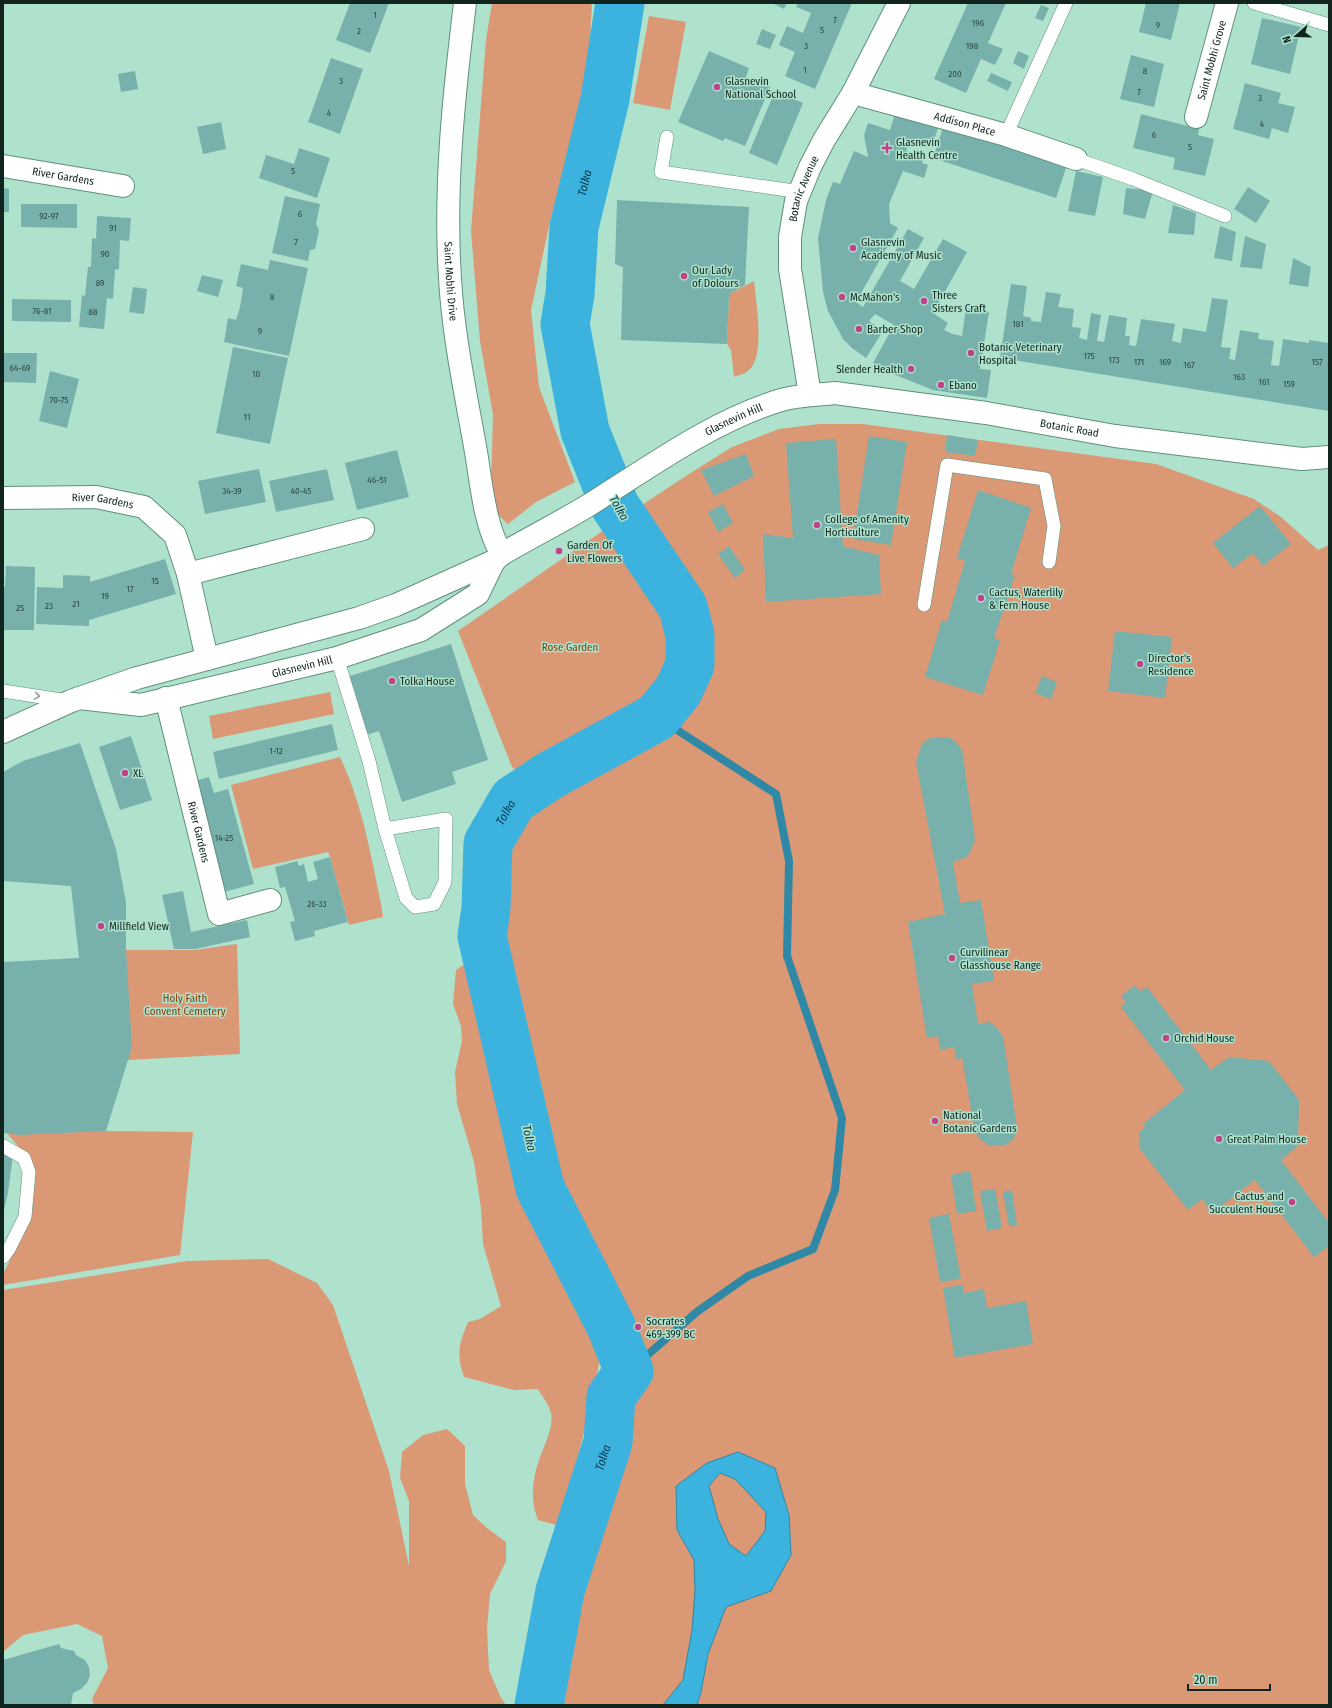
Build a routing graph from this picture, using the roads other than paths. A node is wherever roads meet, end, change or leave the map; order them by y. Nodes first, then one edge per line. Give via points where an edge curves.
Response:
1 (465, 3) edge
2 (899, 3) edge
3 (1066, 3) edge
4 (1227, 3) edge
5 (1254, 3) edge
6 (1329, 25) edge
7 (853, 93) junction
8 (1196, 117) dead end
9 (1006, 135) junction
10 (667, 137) dead end
11 (1076, 159) joint
12 (3, 166) edge
13 (123, 186) dead end
14 (800, 192) junction
15 (1225, 216) dead end
16 (810, 395) junction
17 (1329, 457) edge
18 (3, 498) edge
19 (363, 529) dead end
20 (498, 558) junction
21 (1049, 562) dead end
22 (188, 574) junction
23 (924, 605) dead end
24 (337, 658) junction
25 (207, 659) junction
26 (3, 691) edge
27 (166, 698) junction
28 (75, 700) junction
29 (3, 732) edge
30 (385, 828) junction
31 (270, 900) dead end
32 (3, 1146) edge
33 (3, 1257) edge

1 - 20 street, Saint Mobhi Drive via 455,92 448,194 450,278 459,360
2 - 7 street, Botanic Avenue
3 - 9 lane
4 - 8 street, Saint Mobhi Grove
5 - 6 lane
7 - 9 street, Addison Place
7 - 14 street, Botanic Avenue via 824,140
9 - 11 street, Addison Place
10 - 14 lane via 661,172
11 - 15 lane
12 - 13 street, River Gardens
14 - 16 street, Botanic Avenue via 790,237 790,269
16 - 17 street, Botanic Road via 835,394 915,403 1115,436 1294,458
16 - 20 street, Glasnevin Hill via 782,400 726,422
18 - 22 street, River Gardens via 96,497 144,507 175,535
19 - 22 street
20 - 24 street, Glasnevin Hill via 478,594 421,630
20 - 25 street via 396,605 359,618
21 - 23 lane via 1054,526 1045,479 947,465
22 - 25 street, River Gardens
24 - 27 street, Glasnevin Hill
24 - 30 lane via 369,760
25 - 28 street via 137,678
26 -> 28 lane
27 - 28 street, Glasnevin Hill via 141,704
27 - 31 street, River Gardens via 219,914
28 - 29 street
30 - 30 lane via 406,898 415,907 434,904 445,882 446,819
32 - 33 lane via 24,1158 29,1172 26,1217

